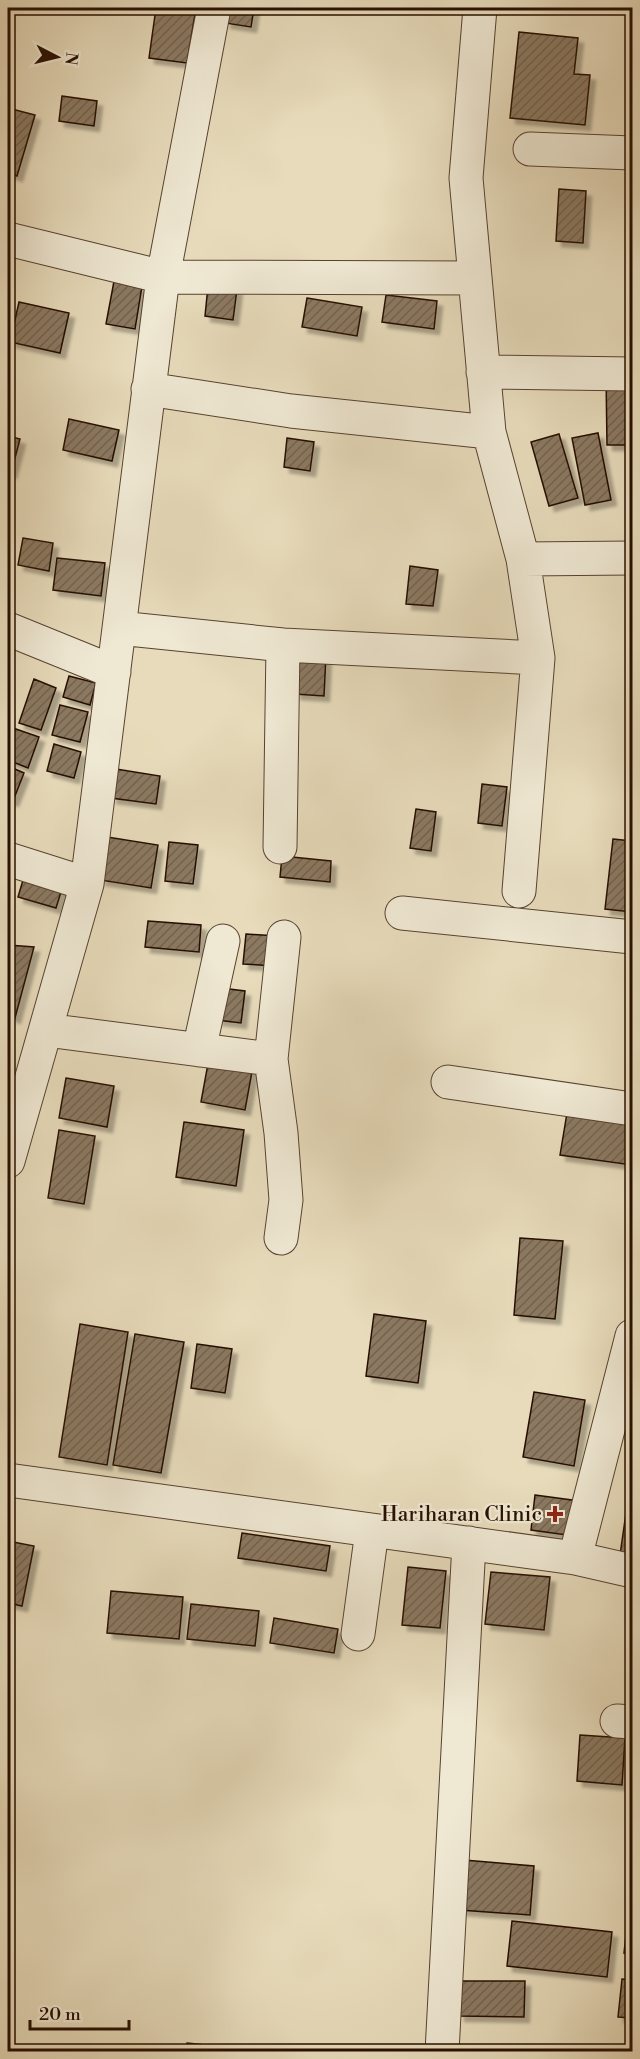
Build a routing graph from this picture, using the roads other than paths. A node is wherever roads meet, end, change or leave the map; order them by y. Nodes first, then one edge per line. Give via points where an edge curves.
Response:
1 (214, 8) edge
2 (480, 8) edge
3 (530, 149) dead end
4 (633, 153) edge
5 (8, 239) edge
6 (163, 277) junction
7 (475, 278) junction
8 (483, 372) junction
9 (633, 374) edge
10 (148, 390) junction
11 (489, 432) junction
12 (633, 558) edge
13 (523, 559) junction
14 (119, 628) junction
15 (8, 629) edge
16 (283, 645) junction
17 (538, 658) junction
18 (114, 672) junction
19 (280, 847) dead end
20 (8, 860) edge
21 (87, 884) junction
22 (519, 891) dead end
23 (402, 913) dead end
24 (284, 937) dead end
25 (633, 937) edge
26 (223, 941) dead end
27 (46, 1030) junction
28 (199, 1050) junction
29 (271, 1059) junction
30 (448, 1082) dead end
31 (633, 1109) edge
32 (8, 1161) edge
33 (281, 1238) dead end
34 (633, 1336) edge
35 (628, 1373) edge
36 (8, 1480) edge
37 (372, 1530) junction
38 (469, 1544) junction
39 (575, 1558) junction
40 (633, 1570) edge
41 (358, 1634) dead end
42 (442, 2052) edge

1 - 6 street
2 - 7 street via 466,178
3 - 4 street
5 - 6 street
6 - 7 street
6 - 10 street
7 - 8 street
8 - 9 street
8 - 11 street
10 - 11 street via 291,411
10 - 14 street
11 - 13 street
12 - 13 street
13 - 17 street
14 - 16 street
14 - 18 street
15 - 18 street
16 - 17 street
16 - 19 street
17 - 22 street
18 - 21 street
20 - 21 street
21 - 27 street
23 - 25 street
24 - 29 street
26 - 28 street
27 - 28 street
27 - 32 street
28 - 29 street
29 - 33 street via 286,1200
30 - 31 street
34 - 35 street
35 - 39 street
36 - 37 street
37 - 38 street
37 - 41 street
38 - 39 street
38 - 42 street
39 - 40 street

